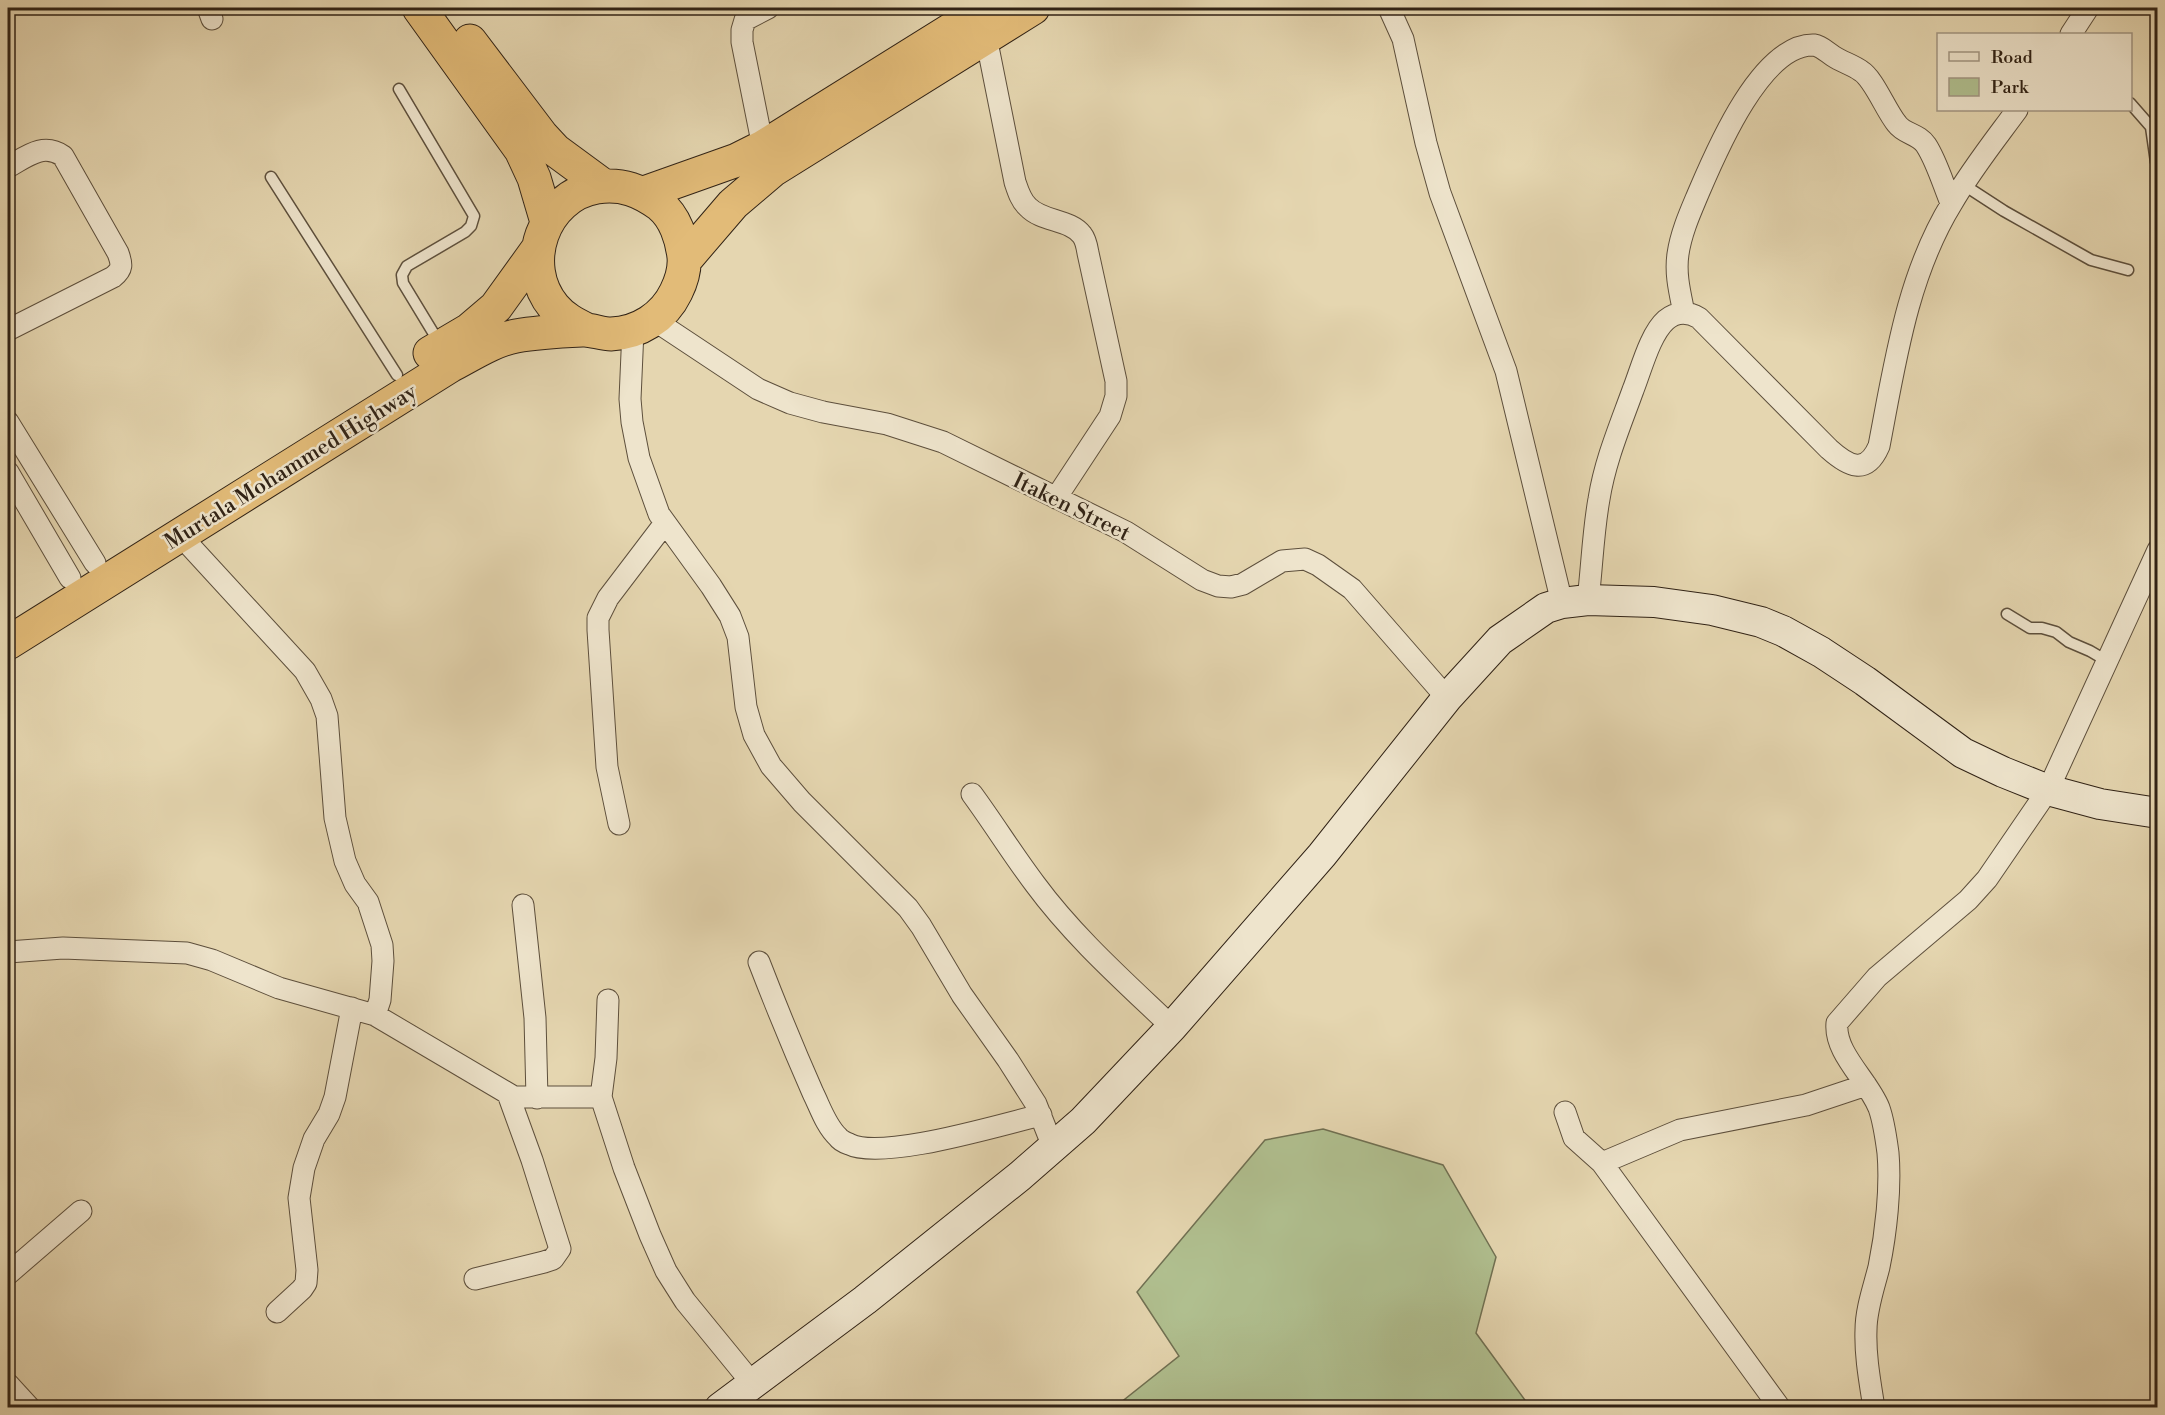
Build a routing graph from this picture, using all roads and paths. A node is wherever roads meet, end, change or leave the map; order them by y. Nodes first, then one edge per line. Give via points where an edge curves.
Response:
1 (419, 8) edge
2 (445, 8) edge
3 (768, 8) edge
4 (1033, 8) edge
5 (1389, 8) edge
6 (2088, 8) edge
7 (986, 22) edge
8 (2072, 33) edge
9 (399, 89) dead end
10 (2132, 105) edge
11 (2017, 111) edge
12 (763, 147) junction
13 (2156, 162) edge
14 (9, 164) edge
15 (271, 177) dead end
16 (1964, 185) junction
17 (604, 186) junction
18 (644, 193) junction
19 (1951, 203) junction
20 (542, 236) junction
21 (685, 260) junction
22 (2128, 270) dead end
23 (1684, 313) junction
24 (644, 325) junction
25 (8, 330) edge
26 (587, 330) junction
27 (442, 346) junction
28 (397, 375) junction
29 (8, 422) edge
30 (8, 472) edge
31 (1056, 498) junction
32 (665, 523) junction
33 (180, 535) junction
34 (2157, 550) edge
35 (82, 570) junction
36 (1575, 602) junction
37 (2007, 614) dead end
38 (8, 617) edge
39 (8, 643) edge
40 (2107, 661) junction
41 (1447, 698) junction
42 (2048, 790) junction
43 (972, 794) dead end
44 (2157, 813) edge
45 (619, 824) dead end
46 (523, 904) dead end
47 (8, 952) edge
48 (759, 962) dead end
49 (608, 1000) dead end
50 (352, 1008) junction
51 (375, 1015) junction
52 (1172, 1027) junction
53 (1866, 1084) junction
54 (508, 1094) junction
55 (601, 1097) junction
56 (537, 1098) junction
57 (1565, 1112) dead end
58 (1041, 1114) junction
59 (1053, 1147) junction
60 (1602, 1163) junction
61 (81, 1211) dead end
62 (8, 1274) edge
63 (475, 1279) dead end
64 (277, 1311) dead end
65 (752, 1383) junction
66 (8, 1384) edge
67 (30, 1407) edge
68 (720, 1407) edge
69 (1780, 1407) edge
70 (1873, 1407) edge

1 - 20 highway via 521,150 534,178
2 - 17 highway via 542,136
3 - 12 street via 746,20 742,30
4 - 7 highway
5 - 36 street via 1407,57 1440,193 1506,371
6 - 8 street
7 - 12 highway
7 - 21 highway via 773,170 734,204
7 - 31 street via 1020,197 1028,208 1075,228 1082,235 1116,381 1110,416
9 - 27 lane via 474,216 465,232 407,266 402,275 403,283
10 - 13 lane via 2151,127
11 - 16 street
12 - 18 highway
14 - 25 street via 48,149 63,156 122,265 113,277
15 - 28 lane
16 - 19 street
16 - 22 lane via 2091,260
17 - 18 highway via 624,186
17 - 20 highway via 590,188 565,201
18 - 21 highway via 665,209 680,233
19 - 23 street via 1923,262 1901,331 1879,446 1874,458 1864,464 1853,466 1843,462 1700,318
19 - 23 street via 1924,142 1897,124 1863,72 1821,47 1795,49 1763,75 1734,117 1705,179 1678,254
20 - 26 highway via 538,270 543,290 569,321
20 - 27 highway, Murtala Mohammed Highway via 496,307
21 - 24 highway via 681,283 671,303
23 - 36 street via 1667,318 1649,348 1609,455
24 - 26 highway via 610,334
24 - 31 street, Itaken Street via 790,403 886,424 943,442
24 - 32 street via 630,399 632,422 639,458
26 - 33 highway, Murtala Mohammed Highway via 514,336 484,348
27 - 28 highway, Murtala Mohammed Highway
28 - 35 highway, Murtala Mohammed Highway
29 - 35 street
30 - 35 street
31 - 41 street, Itaken Street via 1126,532 1218,586 1243,584 1282,561 1305,559 1318,565 1352,589
32 - 45 street via 608,598 598,618 607,767
32 - 58 street via 730,616 738,638 746,707 754,735 771,766 915,917
33 - 39 highway, Murtala Mohammed Highway
33 - 51 street via 305,671 321,699 327,716 335,818 345,861 368,902 382,945 380,1000
34 - 40 street
35 - 38 highway, Murtala Mohammed Highway
36 - 41 street via 1546,608 1500,640
36 - 42 street via 1654,602 1761,622 1821,652 1964,753
37 - 40 lane via 2030,628 2056,632
40 - 42 street
41 - 52 street via 1322,855
42 - 44 street
42 - 53 street via 1987,879 1968,900 1877,977 1838,1023 1840,1045
43 - 52 street via 1066,922
46 - 56 street via 535,1018
47 - 50 street via 63,948 187,953 279,988
48 - 58 street via 827,1122 850,1145 878,1149 931,1142
49 - 55 street
50 - 51 street
50 - 64 street via 335,1097 304,1168 299,1198 306,1283
51 - 54 street
52 - 59 street
53 - 60 street via 1806,1105 1680,1130
53 - 70 street via 1879,1107 1888,1155 1888,1200 1866,1328
54 - 56 street
54 - 63 street via 560,1249 544,1262
55 - 56 street
55 - 65 street via 624,1168 666,1271 685,1301
57 - 60 street via 1574,1138
58 - 59 street
59 - 65 street via 865,1300
60 - 69 street
61 - 62 street
65 - 68 street
66 - 67 street

